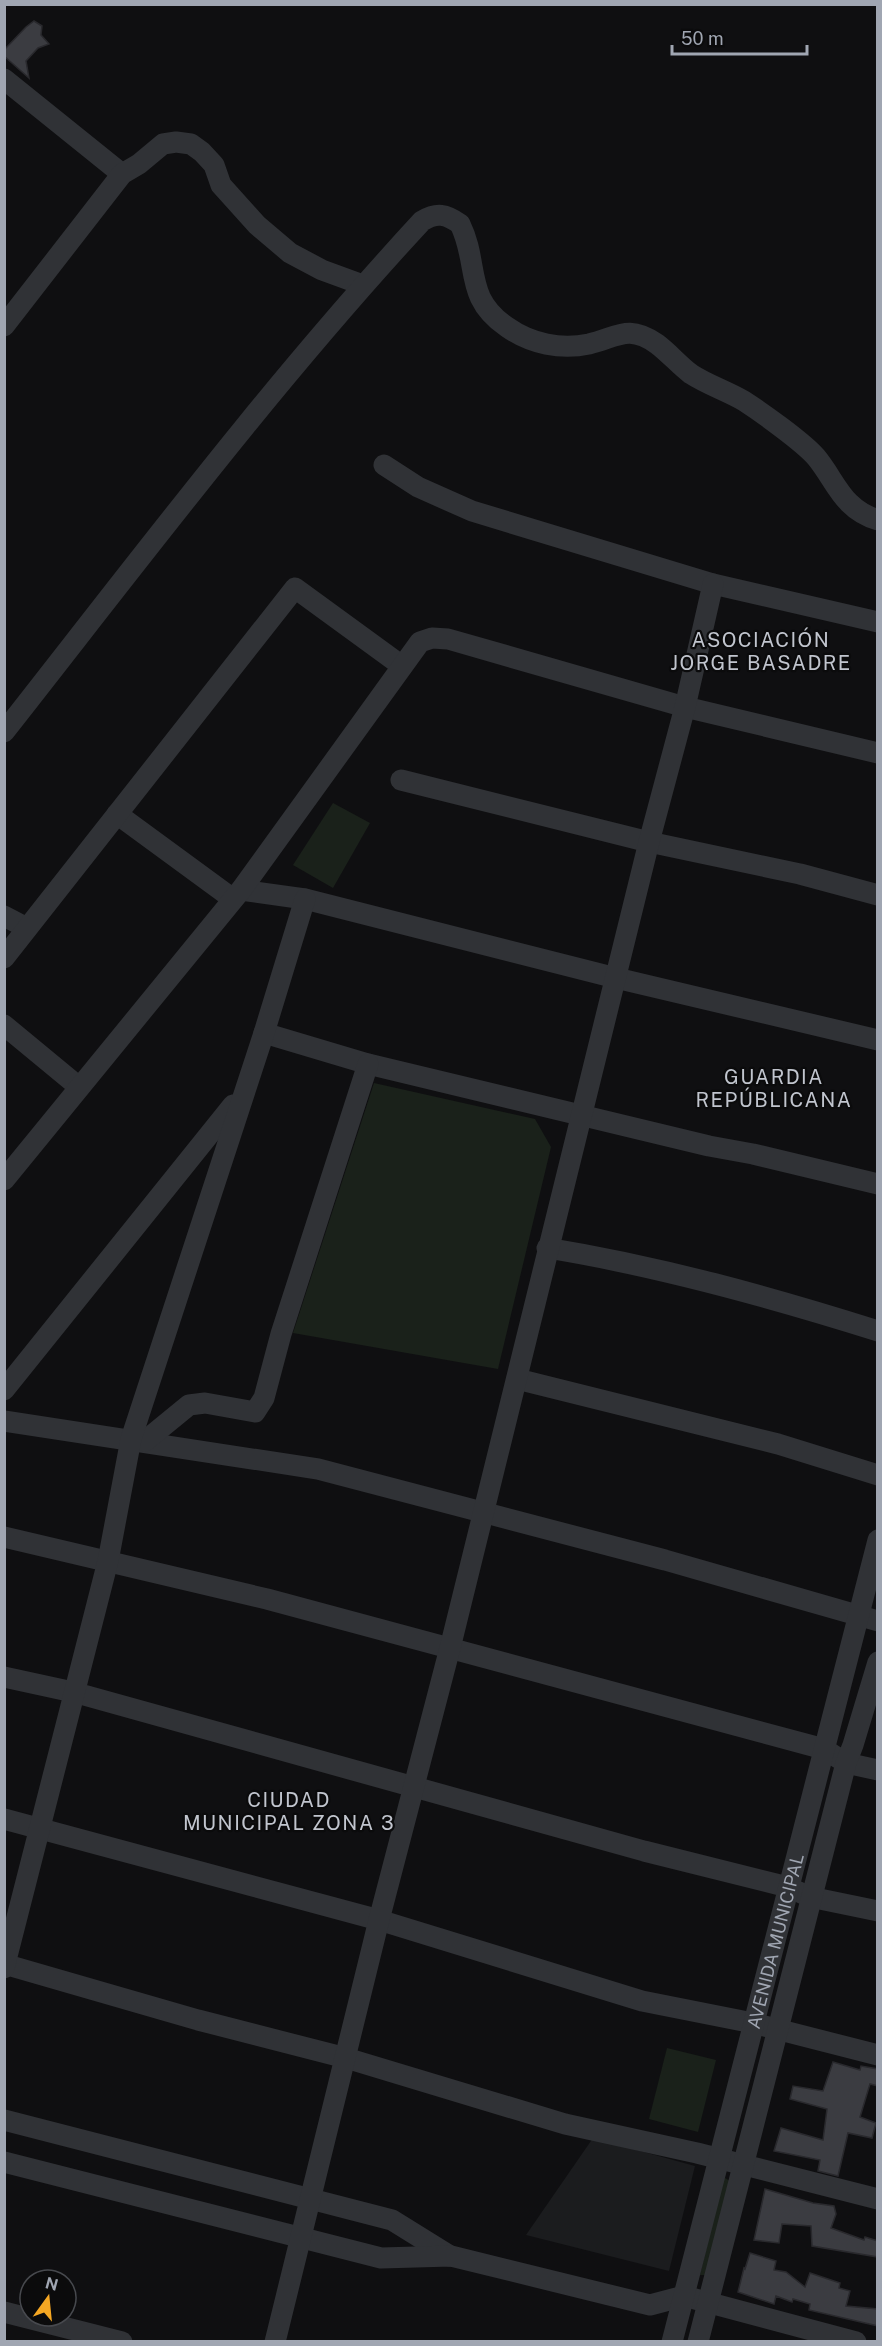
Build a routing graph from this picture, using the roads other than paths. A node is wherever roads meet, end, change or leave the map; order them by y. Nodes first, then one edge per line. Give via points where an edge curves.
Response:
1 (4, 79) edge
2 (122, 174) junction
3 (363, 285) junction
4 (4, 326) edge
5 (384, 465) dead end
6 (878, 520) edge
7 (713, 584) junction
8 (878, 622) edge
9 (402, 666) junction
10 (686, 707) junction
11 (4, 732) edge
12 (878, 753) edge
13 (401, 780) dead end
14 (117, 814) junction
15 (648, 842) junction
16 (237, 895) junction
17 (878, 895) edge
18 (305, 900) junction
19 (4, 916) edge
20 (27, 928) junction
21 (4, 958) edge
22 (616, 978) junction
23 (4, 1025) edge
24 (264, 1033) junction
25 (878, 1040) edge
26 (368, 1064) junction
27 (80, 1087) junction
28 (243, 1092) junction
29 (581, 1115) junction
30 (4, 1180) edge
31 (878, 1184) edge
32 (547, 1248) junction
33 (878, 1331) edge
34 (517, 1379) junction
35 (4, 1389) edge
36 (4, 1421) edge
37 (138, 1440) junction
38 (878, 1475) edge
39 (483, 1511) junction
40 (4, 1537) edge
41 (878, 1540) edge
42 (108, 1561) junction
43 (868, 1618) edge
44 (450, 1648) junction
45 (878, 1662) edge
46 (4, 1677) edge
47 (73, 1692) junction
48 (824, 1749) junction
49 (846, 1763) junction
50 (878, 1770) edge
51 (415, 1786) junction
52 (4, 1819) edge
53 (39, 1827) junction
54 (788, 1887) junction
55 (810, 1897) junction
56 (878, 1911) edge
57 (379, 1920) junction
58 (5, 1966) edge
59 (753, 2023) junction
60 (777, 2030) junction
61 (878, 2055) edge
62 (346, 2058) junction
63 (4, 2120) edge
64 (720, 2159) junction
65 (4, 2162) edge
66 (743, 2166) junction
67 (312, 2198) junction
68 (878, 2199) edge
69 (302, 2238) junction
70 (451, 2256) junction
71 (684, 2296) junction
72 (708, 2302) junction
73 (650, 2305) junction
74 (4, 2312) edge
75 (674, 2336) edge
76 (703, 2340) edge
77 (122, 2342) edge
78 (275, 2342) edge
79 (856, 2342) edge

1 - 2 street
2 - 3 street via 164,144 191,144 214,165 221,185 257,225 290,253
2 - 4 street
3 - 6 street via 422,221 432,215 450,217 460,224 466,236 474,286 481,301 508,328 556,347 589,344 621,333 639,334 692,374 744,401 800,444 816,457 850,503
3 - 11 street
5 - 7 street via 418,487 472,511
7 - 8 street
7 - 10 street
9 - 10 street via 420,642 448,639
9 - 14 street via 295,588
9 - 16 street
10 - 12 street
10 - 15 street
13 - 15 street
14 - 16 street
14 - 20 street
15 - 17 street
15 - 22 street
16 - 18 street
16 - 27 street
18 - 22 street
18 - 24 street
19 - 20 street
20 - 21 street
22 - 25 street
22 - 29 street
23 - 27 street
24 - 26 street
24 - 28 street
26 - 29 street
26 - 37 street via 280,1334 264,1398 255,1412 205,1403 189,1405
27 - 30 street
28 - 35 street
28 - 37 street
29 - 31 street
29 - 32 street
32 - 33 street via 691,1278
32 - 34 street
34 - 38 street via 778,1444
34 - 39 street
36 - 37 street
37 - 39 street via 318,1469
37 - 42 street
39 - 43 street
39 - 44 street
40 - 42 street
41 - 43 street, AVENIDA MUNICIPAL
42 - 44 street
42 - 47 street
43 - 48 street, AVENIDA MUNICIPAL
44 - 48 street
44 - 51 street
45 - 49 street, AVENIDA MUNICIPAL
46 - 47 street
47 - 51 street
47 - 53 street
48 - 49 street
48 - 54 street, AVENIDA MUNICIPAL
49 - 50 street
49 - 55 street, AVENIDA MUNICIPAL
51 - 54 street
51 - 57 street
52 - 53 street
53 - 57 street
53 - 58 street
54 - 55 street
54 - 59 street, AVENIDA MUNICIPAL
55 - 56 street
55 - 60 street, AVENIDA MUNICIPAL
57 - 59 street via 642,2001
57 - 62 street
58 - 62 street
59 - 60 street
59 - 64 street, AVENIDA MUNICIPAL
60 - 61 street
60 - 66 street, AVENIDA MUNICIPAL
62 - 64 street via 565,2124
62 - 67 street
63 - 67 street
64 - 66 street
64 - 71 street, AVENIDA MUNICIPAL
65 - 69 street
66 - 68 street
66 - 72 street, AVENIDA MUNICIPAL
67 - 69 street
67 - 70 street via 392,2220
69 - 70 street via 381,2258
69 - 78 street
70 - 73 street
71 - 72 street
71 - 73 street
71 - 75 street, AVENIDA MUNICIPAL
72 - 76 street, AVENIDA MUNICIPAL
72 - 79 street
73 - 75 street
74 - 77 street
75 - 76 street

